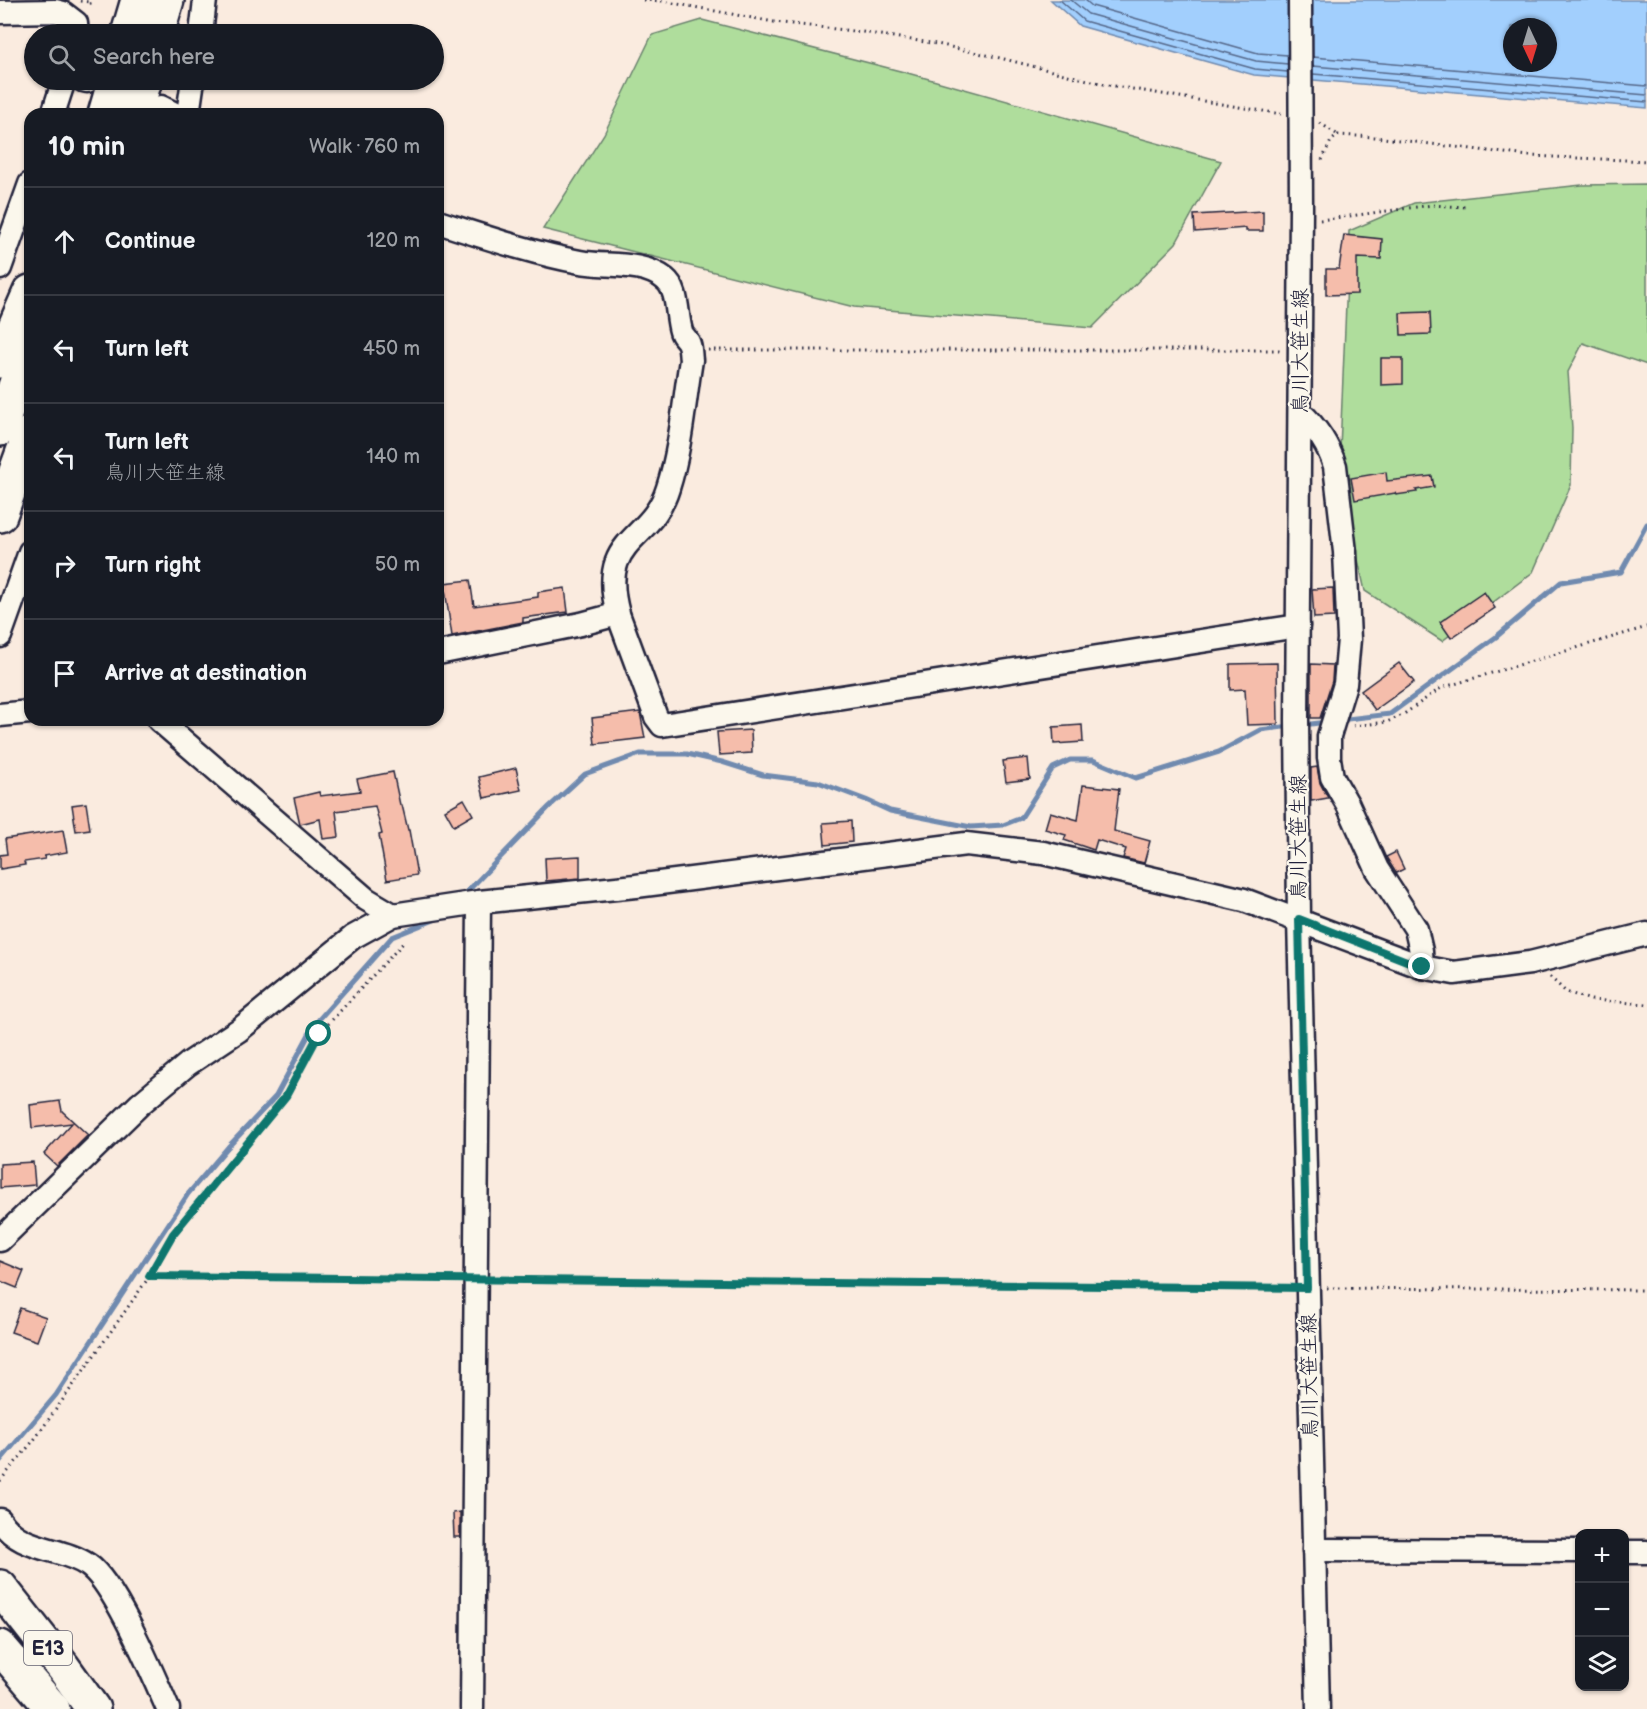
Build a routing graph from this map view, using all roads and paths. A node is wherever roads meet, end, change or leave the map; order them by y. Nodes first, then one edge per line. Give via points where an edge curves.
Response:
1 (205, 0) edge
2 (643, 0) edge
3 (1300, 0) edge
4 (153, 9) edge
5 (0, 12) edge
6 (76, 24) edge
7 (138, 24) edge
8 (202, 24) edge
9 (60, 90) edge
10 (98, 90) edge
11 (192, 90) edge
12 (54, 108) edge
13 (103, 108) edge
14 (189, 108) edge
15 (1299, 115) junction
16 (1338, 135) junction
17 (1647, 161) edge
18 (1319, 167) dead end
19 (24, 201) edge
20 (1466, 207) dead end
21 (444, 224) edge
22 (1301, 224) junction
23 (0, 268) edge
24 (24, 306) edge
25 (690, 350) junction
26 (1300, 350) junction
27 (0, 361) edge
28 (24, 361) edge
29 (1299, 412) junction
30 (0, 429) edge
31 (24, 449) edge
32 (0, 515) edge
33 (24, 569) edge
34 (618, 614) junction
35 (1298, 626) junction
36 (1647, 627) edge
37 (0, 636) edge
38 (444, 652) edge
39 (24, 713) edge
40 (0, 715) edge
41 (1332, 725) junction
42 (166, 726) edge
43 (464, 904) junction
44 (393, 915) junction
45 (1299, 919) junction
46 (1647, 934) edge
47 (404, 942) dead end
48 (1541, 960) junction
49 (1422, 967) junction
50 (1647, 1004) edge
51 (0, 1240) edge
52 (149, 1276) junction
53 (476, 1280) junction
54 (1307, 1288) junction
55 (1647, 1290) edge
56 (0, 1482) edge
57 (0, 1520) edge
58 (1314, 1550) junction
59 (1575, 1551) edge
60 (1629, 1552) edge
61 (1647, 1552) edge
62 (0, 1588) edge
63 (0, 1647) edge
64 (53, 1709) edge
65 (93, 1709) edge
66 (168, 1709) edge
67 (472, 1709) edge
68 (1318, 1709) edge

1 - 8 street
2 - 15 path via 937,44 1108,85
3 - 15 street, 鳥川大笹生線
4 - 7 highway
5 - 6 street via 46,10 63,13
9 - 12 street
10 - 13 highway
11 - 14 street
15 - 16 path
15 - 22 street, 鳥川大笹生線
16 - 17 path via 1527,156
16 - 18 path
19 - 23 street
20 - 22 path via 1432,205
21 - 25 street via 522,249 658,274 674,292 679,323
22 - 26 street, 鳥川大笹生線
24 - 27 highway
25 - 26 path
25 - 34 street via 668,491 660,507 617,559 614,587
26 - 29 street, 鳥川大笹生線
28 - 30 highway
29 - 35 street, 鳥川大笹生線
29 - 41 street via 1315,426 1331,453 1345,552 1348,656 1345,684
31 - 32 highway
33 - 37 street
34 - 35 street via 662,725
34 - 38 street
35 - 45 street, 鳥川大笹生線
36 - 41 path via 1440,688 1387,722
39 - 40 street
41 - 49 street via 1332,777 1377,869 1416,929
42 - 44 street via 366,899
43 - 44 street
43 - 45 street via 966,844 1042,853 1244,900
43 - 53 street
44 - 51 street via 353,937 239,1030 188,1064 140,1104
45 - 49 street
45 - 54 street, 鳥川大笹生線
46 - 48 street
47 - 52 path via 319,1034 286,1096 173,1234
48 - 49 street via 1454,973
48 - 50 path via 1548,975 1566,992 1591,1000
52 - 53 path
52 - 56 path
53 - 54 path
53 - 67 street
54 - 55 path
54 - 58 street, 鳥川大笹生線
57 - 66 street via 6,1530 28,1544 73,1556 91,1567 119,1606
58 - 59 street
58 - 68 street, 鳥川大笹生線
60 - 61 street
62 - 65 highway, E13
63 - 64 highway, E13

